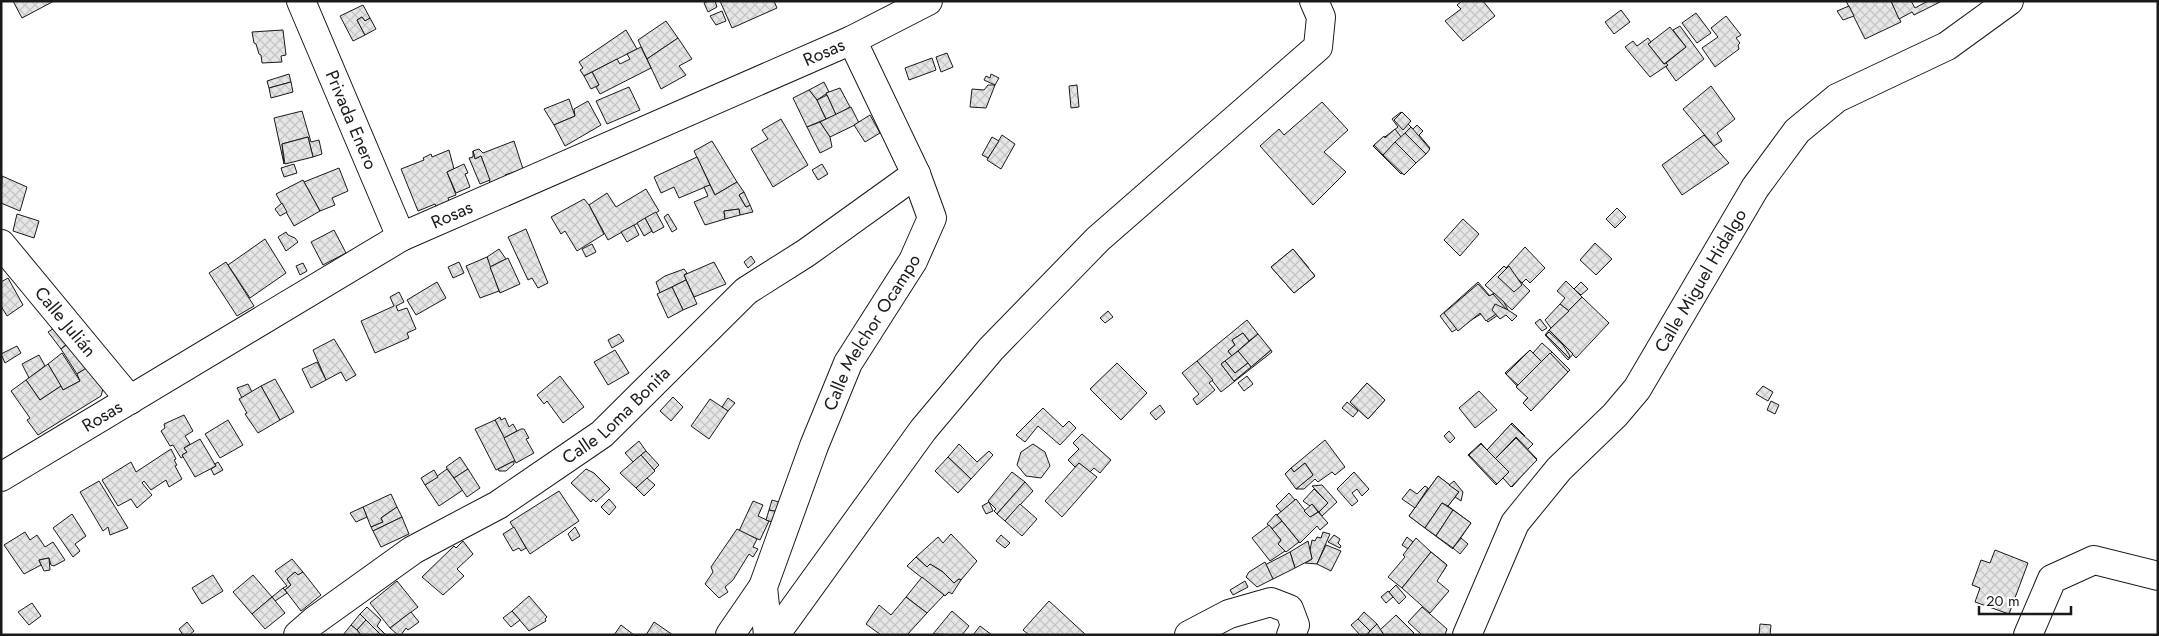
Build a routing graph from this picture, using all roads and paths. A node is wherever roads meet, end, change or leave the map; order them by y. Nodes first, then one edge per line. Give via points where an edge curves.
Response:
1 (301, 1) edge
2 (928, 1) edge
3 (1314, 1) edge
4 (2009, 1) edge
5 (852, 40) junction
6 (916, 174) junction
7 (401, 237) junction
8 (1, 244) edge
9 (130, 400) junction
10 (1, 477) edge
11 (2158, 576) edge
12 (763, 587) junction
13 (298, 635) edge
14 (730, 635) edge
15 (768, 635) edge
16 (775, 635) edge
17 (1189, 635) edge
18 (1291, 635) edge
19 (1467, 635) edge
20 (2028, 635) edge

1 - 7 street, Privada Enero
2 - 5 street, Rosas
3 - 16 street via 1321,17 1318,47 1098,239 991,349 923,430
4 - 19 street, Calle Miguel Hidalgo via 1947,46 1837,98 1797,131 1755,188 1637,389 1559,469 1514,523
5 - 6 street, Calle Melchor Ocampo
5 - 7 street, Rosas
6 - 12 street, Calle Melchor Ocampo via 932,218 913,261 848,363
6 - 13 street, Calle Loma Bonita via 806,253 746,291 602,434 498,505 412,550
7 - 9 street, Rosas
8 - 9 street, Calle Julián
9 - 10 street, Rosas
11 - 20 street via 2094,560 2052,579
12 - 14 street
12 - 15 street, Calle Melchor Ocampo
17 - 18 street via 1229,614 1271,602 1288,609 1295,625

